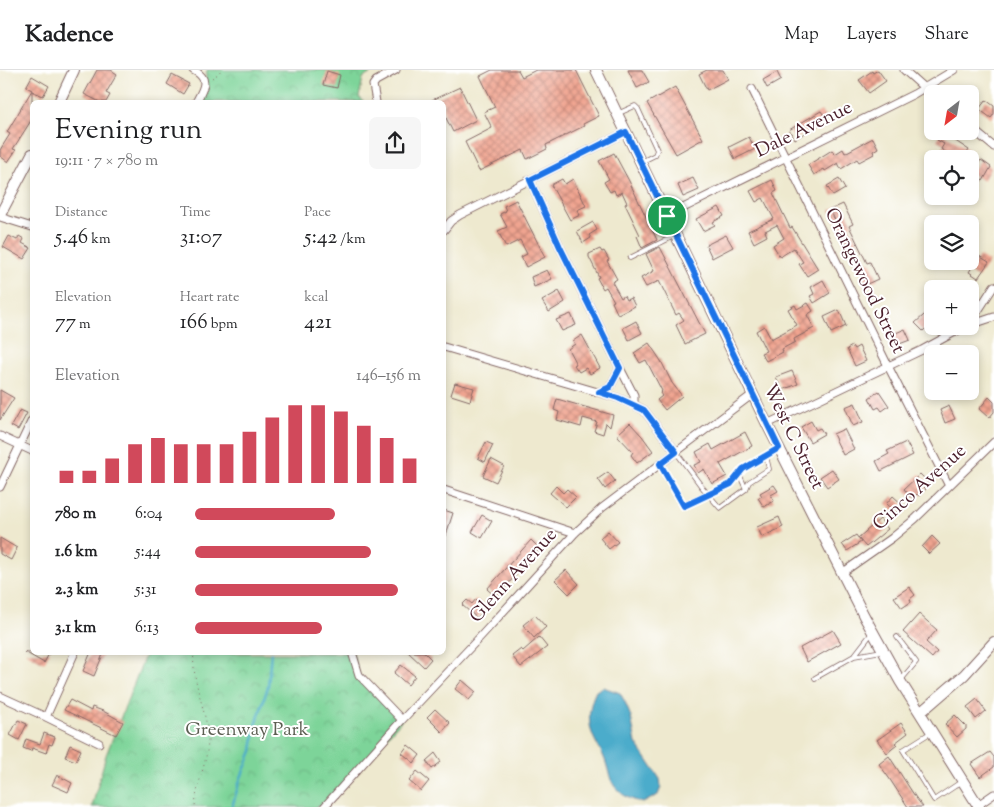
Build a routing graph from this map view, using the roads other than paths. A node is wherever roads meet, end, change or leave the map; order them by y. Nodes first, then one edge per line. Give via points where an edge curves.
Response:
1 (74, 70) edge
2 (193, 70) edge
3 (396, 70) edge
4 (596, 70) edge
5 (904, 70) edge
6 (954, 70) edge
7 (929, 85) edge
8 (924, 88) joint
9 (752, 89) dead end
10 (60, 100) edge
11 (197, 100) edge
12 (376, 100) edge
13 (617, 114) junction
14 (626, 132) junction
15 (979, 134) edge
16 (994, 147) edge
17 (30, 158) edge
18 (785, 158) junction
19 (640, 162) junction
20 (530, 180) junction
21 (0, 216) edge
22 (667, 216) junction
23 (30, 227) edge
24 (446, 227) edge
25 (676, 235) junction
26 (630, 258) dead end
27 (994, 286) edge
28 (979, 309) edge
29 (994, 317) edge
30 (979, 322) edge
31 (948, 335) edge
32 (446, 348) edge
33 (888, 366) junction
34 (620, 368) junction
35 (599, 392) junction
36 (753, 394) junction
37 (634, 405) junction
38 (30, 424) edge
39 (767, 424) junction
40 (0, 436) edge
41 (994, 442) edge
42 (20, 445) junction
43 (779, 448) junction
44 (30, 450) edge
45 (676, 452) junction
46 (766, 456) junction
47 (660, 464) junction
48 (739, 474) junction
49 (949, 486) junction
50 (0, 487) edge
51 (746, 489) junction
52 (446, 491) edge
53 (709, 495) junction
54 (575, 533) junction
55 (842, 573) junction
56 (873, 632) junction
57 (897, 637) dead end
58 (994, 642) edge
59 (883, 651) junction
60 (74, 655) edge
61 (353, 655) edge
62 (854, 656) junction
63 (815, 678) dead end
64 (900, 681) junction
65 (0, 696) edge
66 (920, 713) junction
67 (46, 717) junction
68 (402, 720) junction
69 (932, 732) junction
70 (99, 743) dead end
71 (963, 781) junction
72 (994, 794) edge
73 (979, 806) edge
74 (324, 807) edge

1 - 10 main road
2 - 11 street via 204,80
3 - 12 street via 373,85
4 - 13 main road, West C Street
5 - 8 street
6 - 7 street, Dale Avenue
8 - 18 street, Dale Avenue
9 - 18 street, Orangewood Street
13 - 14 main road, West C Street
13 - 19 lane via 635,106 638,109 657,150 655,155
14 - 19 main road, West C Street
14 - 20 street
15 - 16 street
17 - 21 main road
18 - 22 street, Dale Avenue
18 - 33 street, Orangewood Street
19 - 22 main road, West C Street
20 - 24 street via 460,215
20 - 34 street
21 - 23 street
22 - 25 main road, West C Street
25 - 26 lane
25 - 36 main road, West C Street
27 - 28 street
29 - 30 street
31 - 33 street
32 - 35 street
33 - 39 street
33 - 49 street, Orangewood Street
34 - 35 street via 610,387
34 - 37 street via 634,395
35 - 37 street
36 - 39 main road, West C Street
36 - 45 street, Glenn Avenue
37 - 45 street via 644,410
38 - 42 street
39 - 43 main road, West C Street
40 - 42 street
41 - 49 street, Cinco Avenue
42 - 44 street
42 - 50 street
43 - 46 lane
43 - 55 main road, West C Street
45 - 47 street, Glenn Avenue
45 - 53 lane
46 - 48 lane
46 - 51 lane via 769,469 748,482
47 - 53 lane via 684,506
47 - 54 street, Glenn Avenue
48 - 51 lane
48 - 53 lane via 731,484
49 - 55 street, Cinco Avenue via 892,538
51 - 53 lane via 720,508
52 - 54 street
54 - 68 street, Glenn Avenue
55 - 56 main road, West C Street
56 - 59 main road, West C Street
56 - 62 lane
57 - 64 lane via 916,662
58 - 66 main road via 964,675
59 - 62 lane
59 - 64 main road, West C Street
60 - 67 street
61 - 68 street via 359,675
62 - 63 lane
64 - 66 main road, West C Street
65 - 67 street
66 - 69 main road, West C Street
67 - 70 street
68 - 74 street, Glenn Avenue
69 - 71 main road, West C Street
69 - 71 lane via 903,750 934,800
71 - 73 main road, West C Street
72 - 73 street

